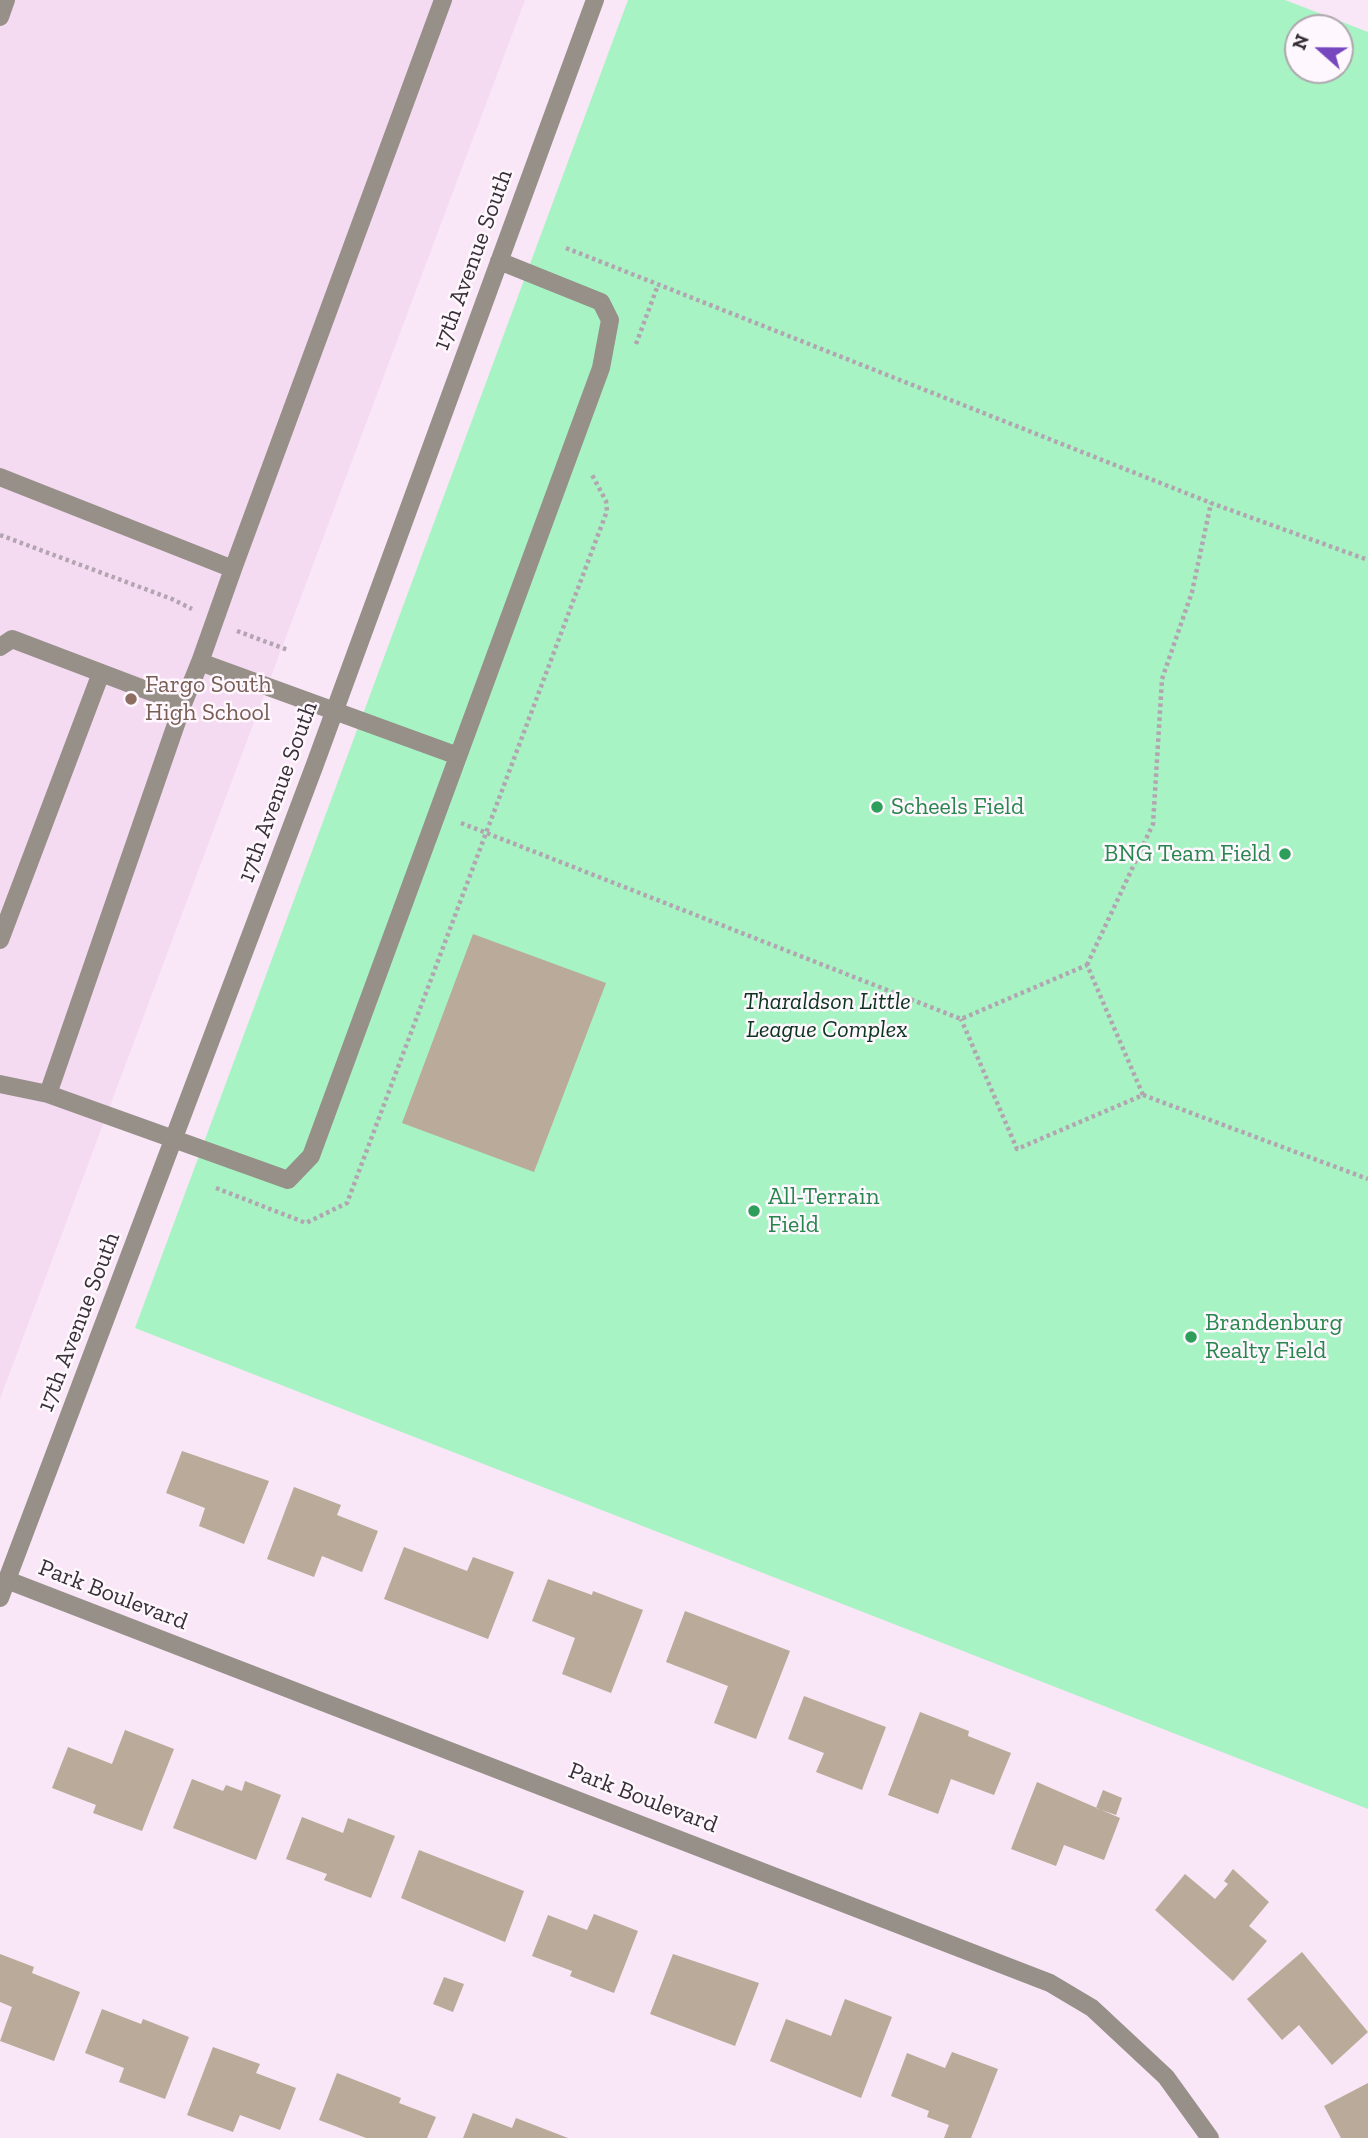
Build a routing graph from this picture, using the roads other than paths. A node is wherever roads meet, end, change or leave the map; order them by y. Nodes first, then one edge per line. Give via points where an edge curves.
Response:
1 (6, 0) edge
2 (443, 0) edge
3 (595, 0) edge
4 (0, 17) edge
5 (499, 261) junction
6 (0, 477) edge
7 (233, 569) junction
8 (0, 647) edge
9 (200, 662) junction
10 (101, 673) junction
11 (183, 704) junction
12 (335, 711) junction
13 (458, 756) junction
14 (0, 940) edge
15 (0, 1084) edge
16 (48, 1094) junction
17 (174, 1140) junction
18 (7, 1580) junction
19 (0, 1598) edge
20 (1210, 2138) edge

1 - 4 street
2 - 7 street
3 - 5 street, 17th Avenue South
5 - 12 street, 17th Avenue South
5 - 13 street via 601,302 610,320 601,368
6 - 7 street
7 - 9 street
8 - 10 street via 12,639
9 - 11 street
9 - 12 street
10 - 11 street
10 - 14 street
11 - 16 street
12 - 13 street
12 - 17 street, 17th Avenue South
13 - 17 street via 311,1156 288,1180
15 - 16 street
16 - 17 street
17 - 18 street, 17th Avenue South
18 - 19 street, 17th Avenue South
18 - 20 street, Park Boulevard via 1050,1983 1092,2008 1166,2077

